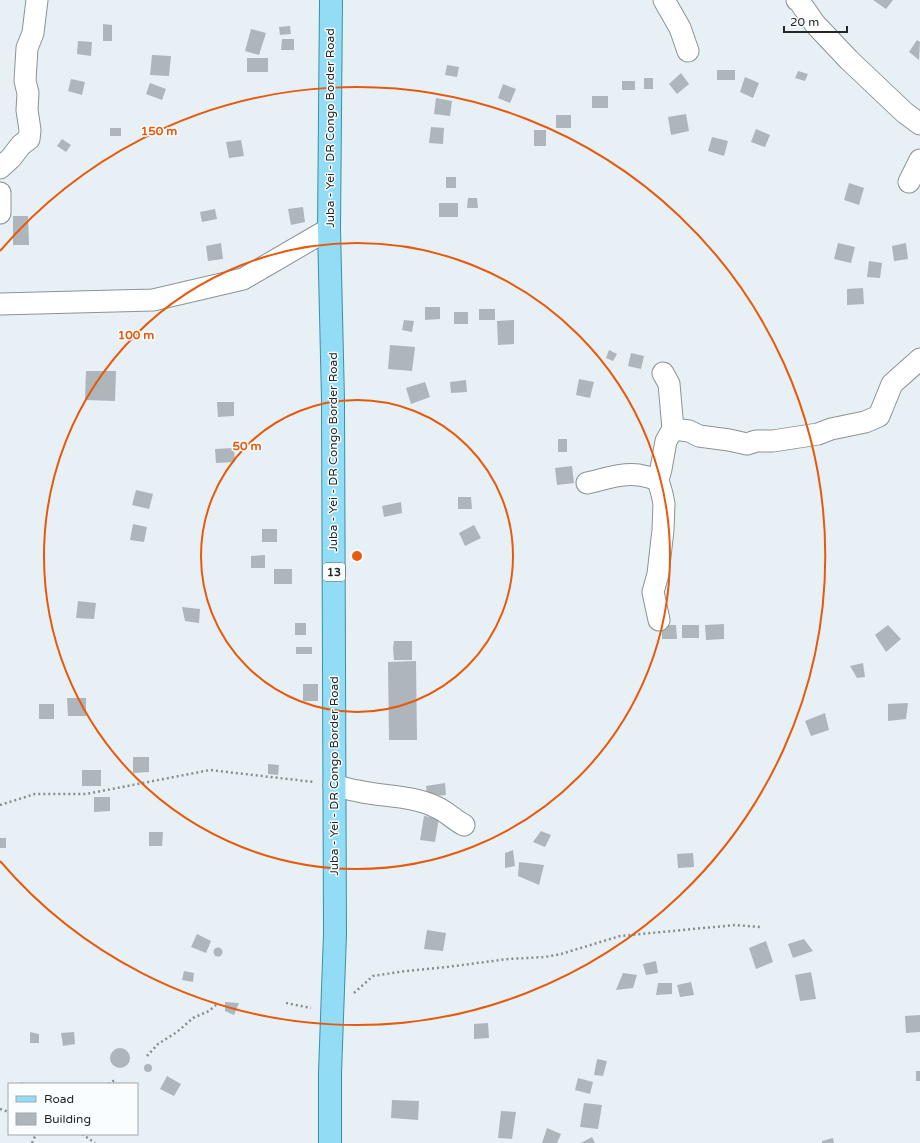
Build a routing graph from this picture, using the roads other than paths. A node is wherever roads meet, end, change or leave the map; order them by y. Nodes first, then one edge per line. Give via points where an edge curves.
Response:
1 (37, 0) edge
2 (331, 0) edge
3 (664, 0) edge
4 (797, 0) edge
5 (688, 50) dead end
6 (920, 124) edge
7 (920, 160) edge
8 (0, 168) edge
9 (909, 182) dead end
10 (0, 193) edge
11 (0, 213) edge
12 (329, 229) junction
13 (0, 304) edge
14 (920, 359) edge
15 (663, 374) dead end
16 (673, 429) junction
17 (658, 480) junction
18 (588, 483) dead end
19 (659, 620) dead end
20 (334, 785) junction
21 (464, 825) dead end
22 (330, 1143) edge

1 - 8 street via 33,33 27,48 25,81 28,93 29,138
2 - 12 main road, Juba - Yei - DR Congo Border Road / 13
3 - 5 street via 680,28
4 - 6 street via 815,24 849,60
7 - 9 street
10 - 11 street
12 - 13 street via 243,279 153,300
12 - 20 main road, Juba - Yei - DR Congo Border Road / 13 via 333,400
14 - 16 street via 892,384 879,416 865,422 801,437 747,444
15 - 16 street via 669,384
16 - 17 street via 666,440
17 - 18 street via 640,475 627,475
17 - 19 street via 664,504 658,574 653,592
20 - 21 street via 414,799 435,806
20 - 22 main road, Juba - Yei - DR Congo Border Road / 13 via 335,934

